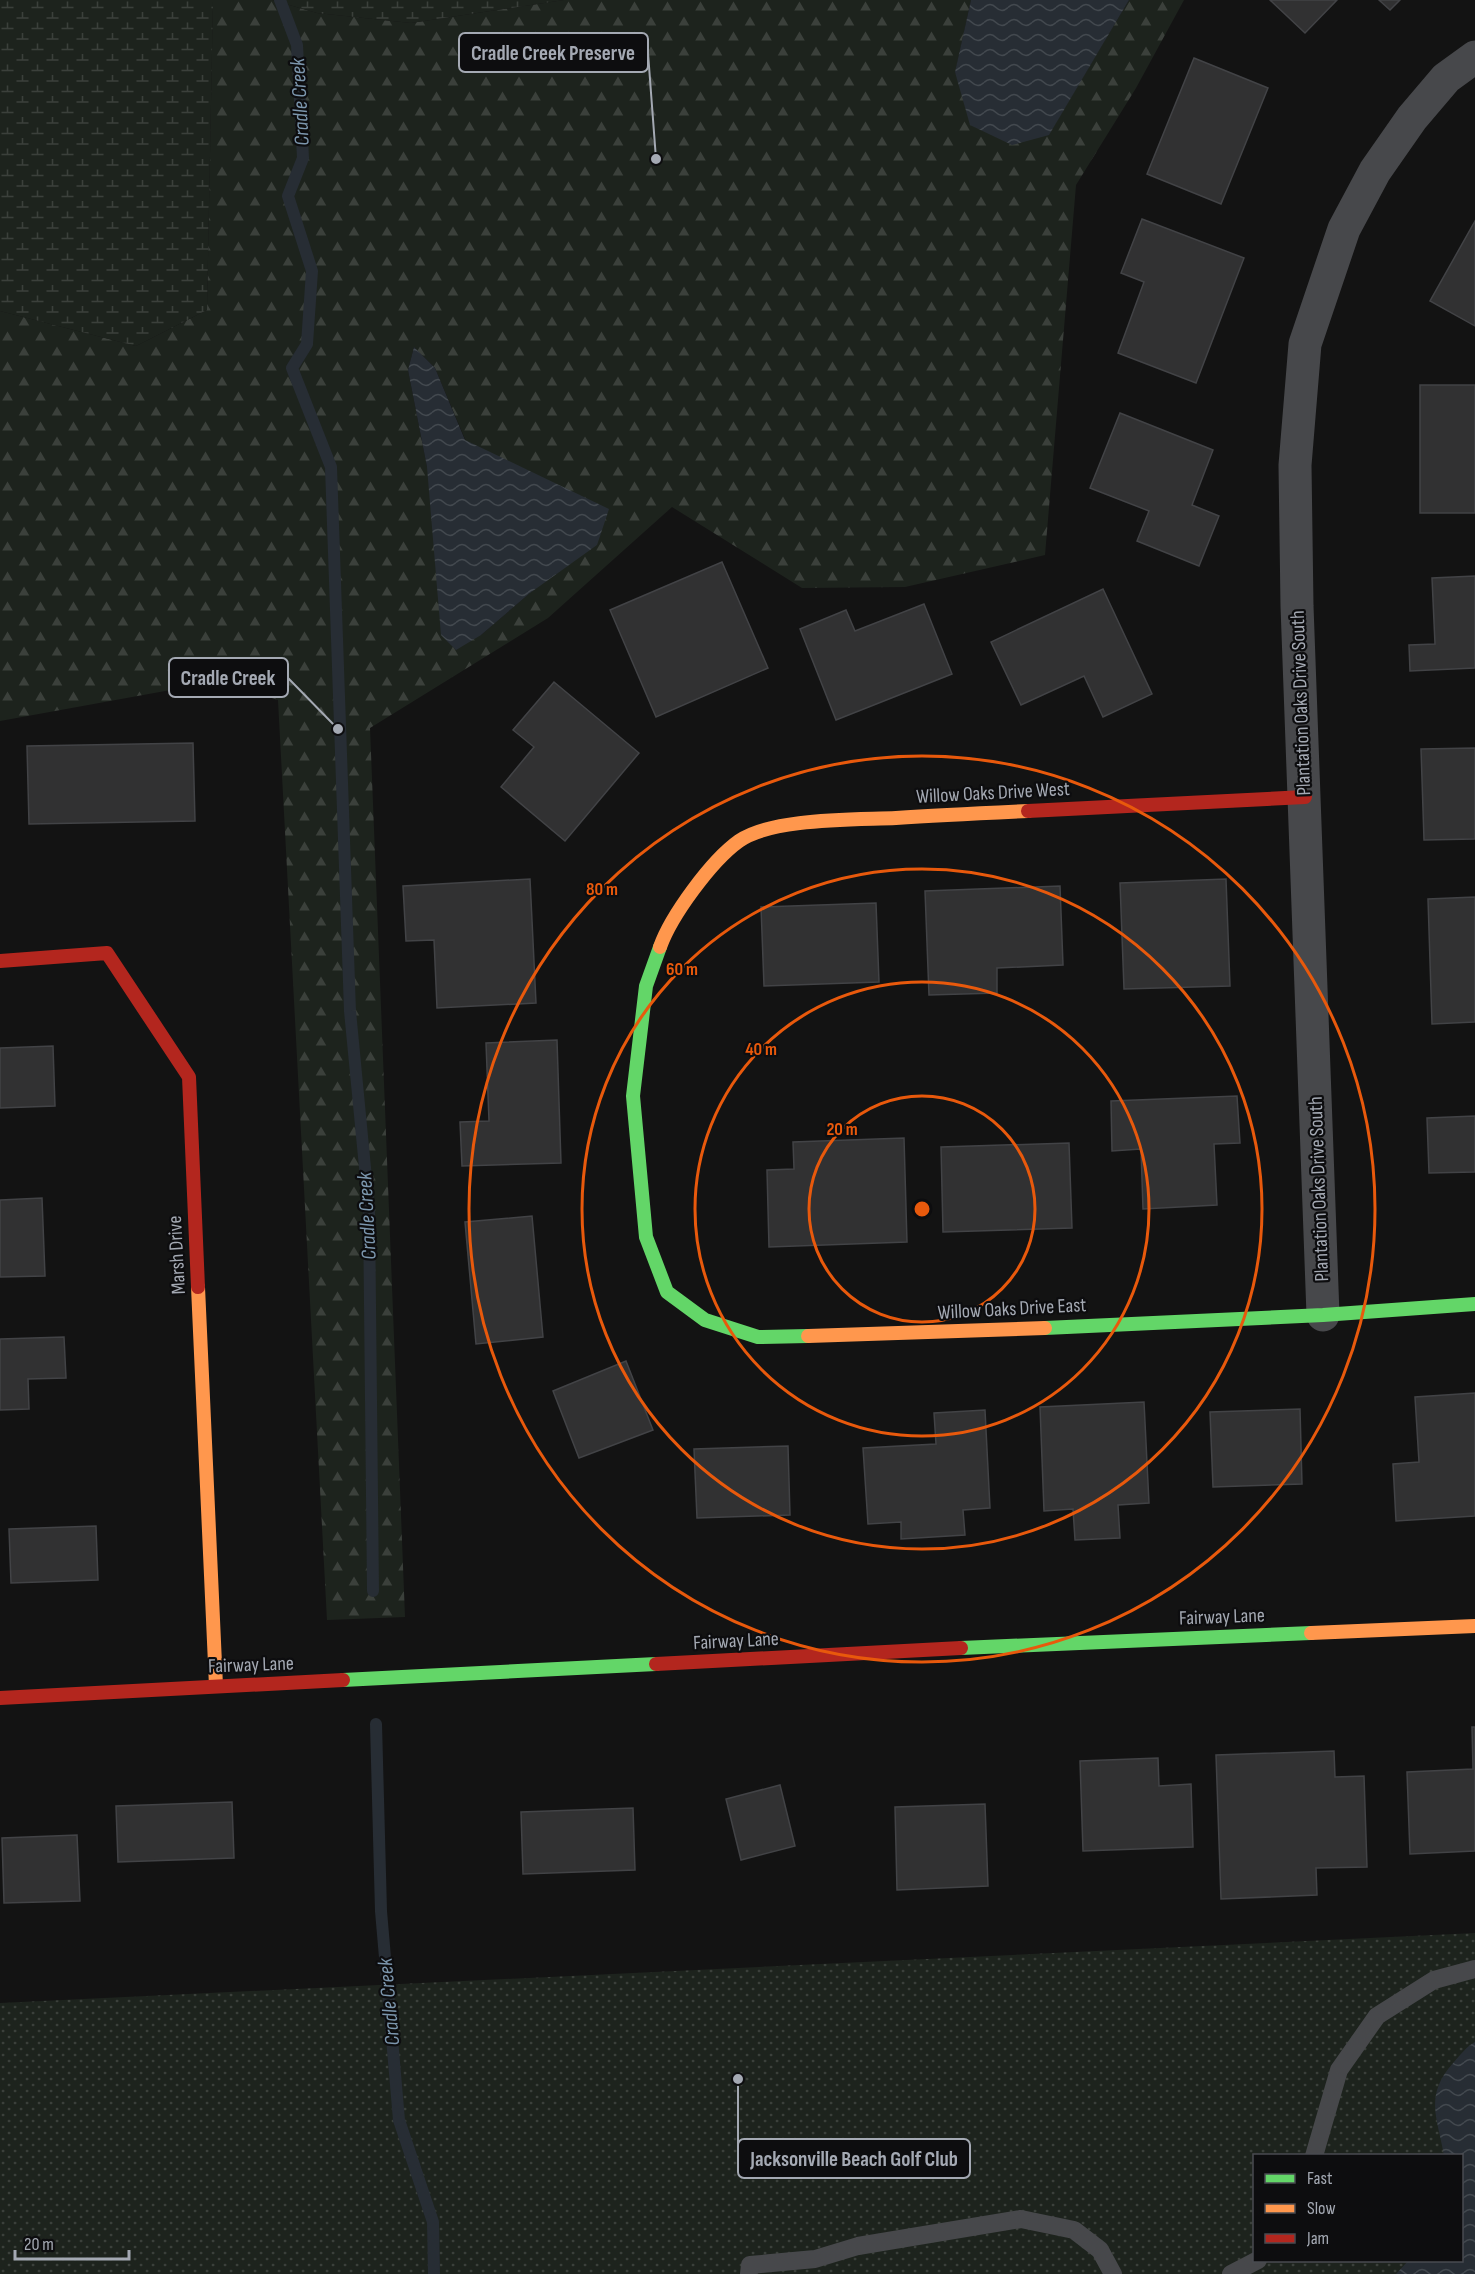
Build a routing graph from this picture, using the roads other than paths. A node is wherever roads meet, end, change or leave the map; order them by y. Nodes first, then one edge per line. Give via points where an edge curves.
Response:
1 (1475, 57) edge
2 (1305, 796) junction
3 (0, 961) edge
4 (1475, 1304) edge
5 (1323, 1315) junction
6 (705, 1320) joint
7 (1475, 1626) edge
8 (216, 1686) junction
9 (0, 1698) edge
10 (1475, 1969) edge
11 (1315, 2154) edge
12 (1254, 2262) edge
13 (750, 2274) edge
14 (1113, 2274) edge
15 (1231, 2274) edge

1 - 2 street, Plantation Oaks Drive South via 1446,78 1375,171 1344,229 1305,344 1295,465
2 - 5 street, Plantation Oaks Drive South
2 - 6 street, Willow Oaks Drive West via 846,820 774,826 739,841 702,879 666,929 646,986 633,1096 646,1237 667,1292
3 - 8 street, Marsh Drive via 107,953 189,1077
4 - 5 street, Willow Oaks Drive East
5 - 6 street, Willow Oaks Drive East via 891,1335 758,1336
7 - 8 street, Fairway Lane
8 - 9 street, Fairway Lane
10 - 11 lane via 1434,1980 1377,2016 1339,2070
12 - 15 lane
13 - 14 lane via 750,2265 815,2259 858,2246 1021,2219 1074,2230 1100,2250

